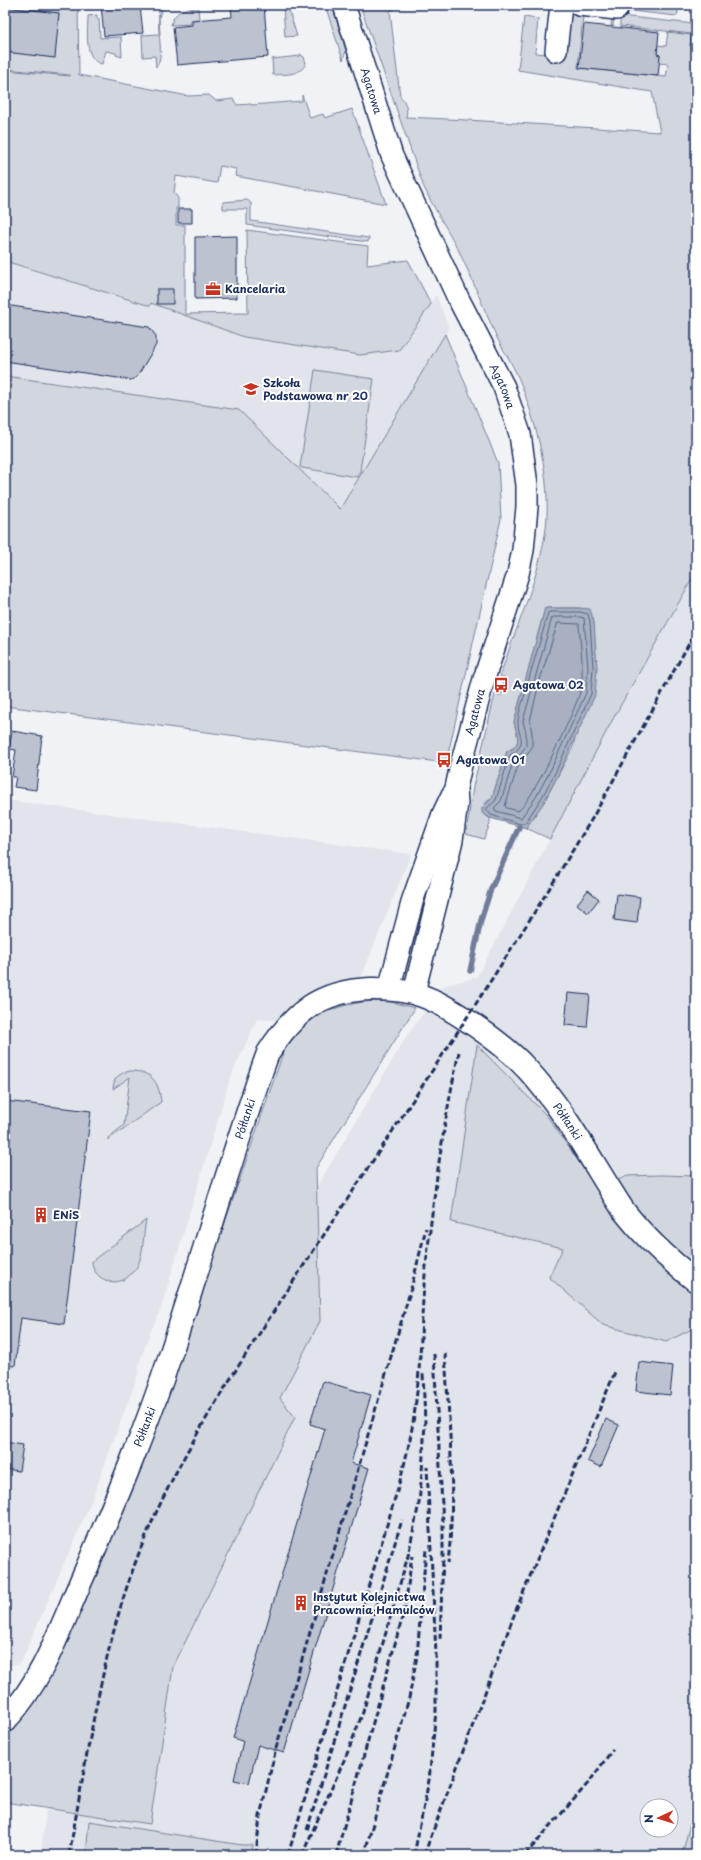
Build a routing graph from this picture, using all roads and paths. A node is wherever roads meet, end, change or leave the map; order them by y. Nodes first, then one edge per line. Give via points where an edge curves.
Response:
1 (344, 5) edge
2 (561, 5) edge
3 (579, 5) edge
4 (617, 9) dead end
5 (556, 51) dead end
6 (456, 788) junction
7 (389, 989) junction
8 (414, 992) junction
9 (696, 1281) edge
10 (5, 1721) edge

1 - 6 street, Agatowa via 392,156 458,298 504,387 520,434 524,460 527,507 523,550 518,574 484,679
2 - 5 street
3 - 4 street
6 - 7 street, Agatowa via 442,814 413,899
6 - 8 street, Agatowa via 457,803 452,840
7 - 8 street, Półłanki
7 - 10 street, Półłanki via 344,992 307,1008 291,1021 268,1053 171,1354 141,1435 51,1650 26,1696
8 - 9 street, Półłanki via 444,1005 480,1028 526,1069 561,1112 624,1211 650,1241

